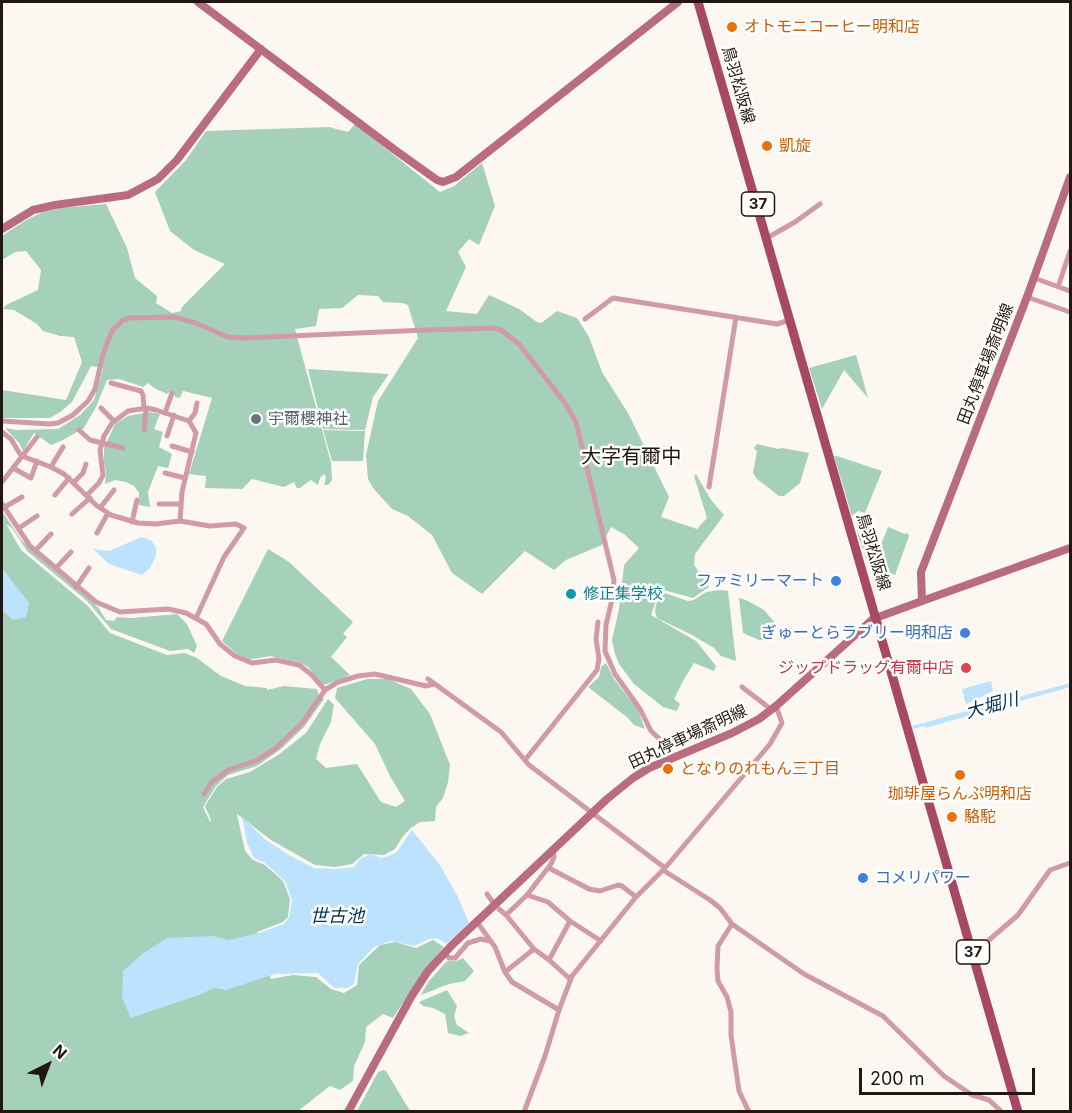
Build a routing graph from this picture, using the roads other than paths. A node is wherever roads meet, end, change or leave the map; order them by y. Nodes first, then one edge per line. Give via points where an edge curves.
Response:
1 (198, 2) edge
2 (678, 2) edge
3 (698, 2) edge
4 (261, 48) junction
5 (1071, 177) edge
6 (820, 204) dead end
7 (2, 229) edge
8 (767, 238) junction
9 (1071, 251) edge
10 (1034, 278) junction
11 (1058, 286) junction
12 (1071, 291) edge
13 (1027, 297) junction
14 (1071, 312) edge
15 (736, 317) junction
16 (585, 319) dead end
17 (790, 320) junction
18 (111, 383) dead end
19 (172, 393) dead end
20 (198, 403) dead end
21 (101, 408) dead end
22 (145, 408) junction
23 (165, 413) junction
24 (174, 415) junction
25 (2, 421) edge
26 (114, 421) junction
27 (189, 421) junction
28 (79, 430) dead end
29 (144, 430) dead end
30 (2, 432) edge
31 (167, 436) dead end
32 (37, 437) dead end
33 (102, 443) junction
34 (172, 446) dead end
35 (63, 447) dead end
36 (123, 448) dead end
37 (192, 452) junction
38 (23, 456) junction
39 (37, 461) junction
40 (86, 464) dead end
41 (51, 467) junction
42 (13, 468) junction
43 (165, 473) dead end
44 (185, 478) junction
45 (71, 480) junction
46 (2, 481) edge
47 (709, 488) dead end
48 (114, 490) dead end
49 (55, 495) dead end
50 (22, 497) dead end
51 (88, 497) junction
52 (137, 500) dead end
53 (159, 504) dead end
54 (181, 504) junction
55 (2, 506) edge
56 (100, 508) junction
57 (108, 513) junction
58 (72, 514) dead end
59 (37, 516) dead end
60 (180, 521) junction
61 (132, 522) junction
62 (19, 528) junction
63 (97, 533) dead end
64 (51, 534) dead end
65 (1071, 548) edge
66 (35, 551) junction
67 (71, 552) dead end
68 (56, 568) junction
69 (88, 568) dead end
70 (76, 586) junction
71 (922, 601) junction
72 (877, 616) junction
73 (196, 618) junction
74 (598, 622) dead end
75 (428, 679) dead end
76 (434, 684) junction
77 (742, 687) dead end
78 (326, 690) junction
79 (774, 708) junction
80 (671, 757) junction
81 (525, 760) junction
82 (204, 794) dead end
83 (591, 813) junction
84 (553, 849) junction
85 (1071, 863) edge
86 (549, 868) junction
87 (664, 869) junction
88 (487, 894) dead end
89 (527, 895) junction
90 (636, 897) junction
91 (492, 901) dead end
92 (499, 909) dead end
93 (506, 915) junction
94 (570, 921) junction
95 (477, 922) junction
96 (732, 924) junction
97 (491, 941) junction
98 (601, 941) junction
99 (534, 949) junction
100 (445, 953) junction
101 (974, 953) junction
102 (549, 960) junction
103 (505, 972) junction
104 (570, 980) junction
105 (559, 1010) junction
106 (348, 1112) edge
107 (524, 1112) edge
108 (749, 1112) edge
109 (1002, 1112) edge
110 (1018, 1112) edge

1 - 4 main road
2 - 4 main road via 446,182 428,174
3 - 8 main road, 鳥羽松阪線 / 37
4 - 7 main road via 177,160 158,179 128,195 33,210
5 - 10 main road, 田丸停車場斎明線
6 - 8 street
8 - 17 main road, 鳥羽松阪線 / 37
9 - 11 street
10 - 11 street
10 - 13 main road, 田丸停車場斎明線
11 - 12 street
13 - 14 street
13 - 71 main road, 田丸停車場斎明線 via 921,572
15 - 16 street via 613,298
15 - 17 street via 777,324
15 - 47 street
17 - 72 main road, 鳥羽松阪線 / 37
18 - 22 street via 141,391
19 - 23 street
20 - 27 street
21 - 26 street
22 - 23 street
22 - 26 street via 128,411
22 - 29 street
23 - 24 street
24 - 27 street
24 - 31 street
25 - 80 street via 49,424 73,415 95,389 112,331 129,318 174,317 228,337 245,338 501,330 523,348 576,422 614,580 605,651 615,674
26 - 33 street
27 - 37 street via 196,433
28 - 33 street via 90,440
30 - 38 street
32 - 38 street
33 - 36 street
33 - 51 street via 103,476
34 - 37 street
35 - 41 street
37 - 44 street
38 - 39 street
38 - 42 street
39 - 41 street
39 - 42 street via 31,478
40 - 45 street via 83,473
41 - 45 street
42 - 46 street
43 - 44 street
44 - 54 street
45 - 49 street
45 - 51 street
48 - 56 street
50 - 55 street
51 - 56 street
51 - 58 street
52 - 61 street
53 - 54 street
54 - 60 street
55 - 62 street
56 - 57 street
57 - 61 street
57 - 63 street
59 - 62 street
60 - 61 street
60 - 73 street via 210,526 236,524 244,528 224,558
62 - 66 street
64 - 66 street
65 - 71 main road
66 - 68 street
67 - 68 street
68 - 70 street
69 - 70 street
70 - 73 street via 96,602 120,612 172,609
71 - 72 main road, 田丸停車場斎明線
72 - 79 main road, 田丸停車場斎明線
72 - 101 main road, 鳥羽松阪線 / 37
73 - 78 street via 235,656 247,662 276,660 299,665
74 - 81 street via 597,670
75 - 76 street
76 - 78 street via 426,686 367,675 346,679
76 - 81 street via 501,732
77 - 79 street
78 - 82 street via 303,722 275,749 228,770
79 - 80 main road, 田丸停車場斎明線 via 741,729
79 - 87 street via 782,723 772,741
80 - 83 main road, 田丸停車場斎明線 via 633,778
81 - 83 street
83 - 84 main road, 田丸停車場斎明線
83 - 87 street
84 - 86 street via 554,860
84 - 95 main road, 田丸停車場斎明線
85 - 101 street via 1050,870 1018,915
86 - 89 street
86 - 90 street via 589,889 600,891 618,885
87 - 90 street
87 - 96 street via 720,908
88 - 91 street
89 - 93 street
89 - 94 street via 548,902
90 - 98 street
92 - 93 street
93 - 99 street
94 - 98 street
94 - 102 street
95 - 97 street
95 - 100 main road, 田丸停車場斎明線
96 - 108 street via 718,946 718,981 731,1012 739,1091
96 - 109 street via 804,974 883,1016 944,1076 972,1095 989,1100
97 - 100 street via 481,939 468,944 455,958
97 - 103 street
98 - 104 street
99 - 102 street
99 - 103 street
100 - 106 main road, 田丸停車場斎明線 via 416,989
101 - 110 main road, 鳥羽松阪線 / 37
102 - 104 street
103 - 105 street via 512,982
104 - 105 street
105 - 107 street

